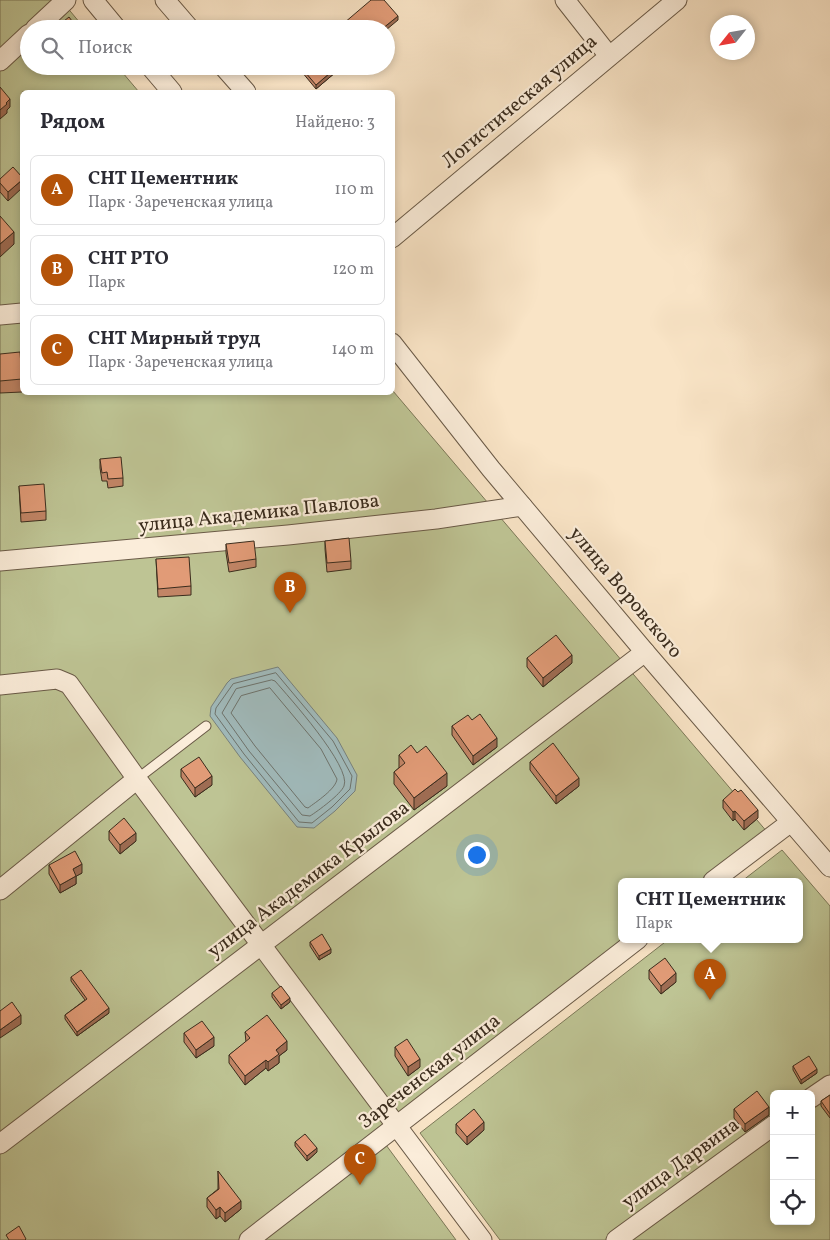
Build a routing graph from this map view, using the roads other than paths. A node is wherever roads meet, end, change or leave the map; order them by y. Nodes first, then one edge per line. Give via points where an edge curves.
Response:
1 (66, 0) edge
2 (93, 0) edge
3 (164, 0) edge
4 (565, 0) edge
5 (677, 0) edge
6 (45, 20) edge
7 (110, 20) edge
8 (182, 20) edge
9 (20, 42) edge
10 (609, 56) junction
11 (0, 61) edge
12 (158, 75) edge
13 (231, 75) edge
14 (170, 90) edge
15 (244, 90) edge
16 (395, 235) edge
17 (20, 313) edge
18 (0, 315) edge
19 (395, 347) edge
20 (522, 506) junction
21 (0, 561) edge
22 (645, 652) junction
23 (0, 685) edge
24 (206, 726) dead end
25 (137, 779) junction
26 (792, 822) junction
27 (830, 867) edge
28 (717, 878) edge
29 (0, 890) edge
30 (633, 943) edge
31 (261, 944) junction
32 (830, 1084) edge
33 (815, 1095) edge
34 (396, 1126) junction
35 (770, 1128) edge
36 (0, 1144) edge
37 (249, 1240) edge
38 (482, 1240) edge
39 (616, 1240) edge

1 - 6 street
2 - 7 street
3 - 8 street
4 - 10 street
5 - 10 street, Логистическая улица
9 - 11 street
10 - 16 street, Логистическая улица
12 - 14 street
13 - 15 street
17 - 18 street
19 - 20 street, улица Воровского
20 - 21 street, улица Академика Павлова via 288,535
20 - 22 street, улица Воровского
22 - 26 street, улица Воровского
22 - 31 street, улица Академика Крылова
23 - 25 street via 57,679 69,684
24 - 25 lane
25 - 29 street
25 - 31 street
26 - 27 street, улица Воровского
26 - 28 street
30 - 34 street, Зареченская улица
31 - 34 street
31 - 36 street, улица Академика Крылова
32 - 33 street
34 - 37 street, Зареченская улица
34 - 38 street
35 - 39 street, улица Дарвина

